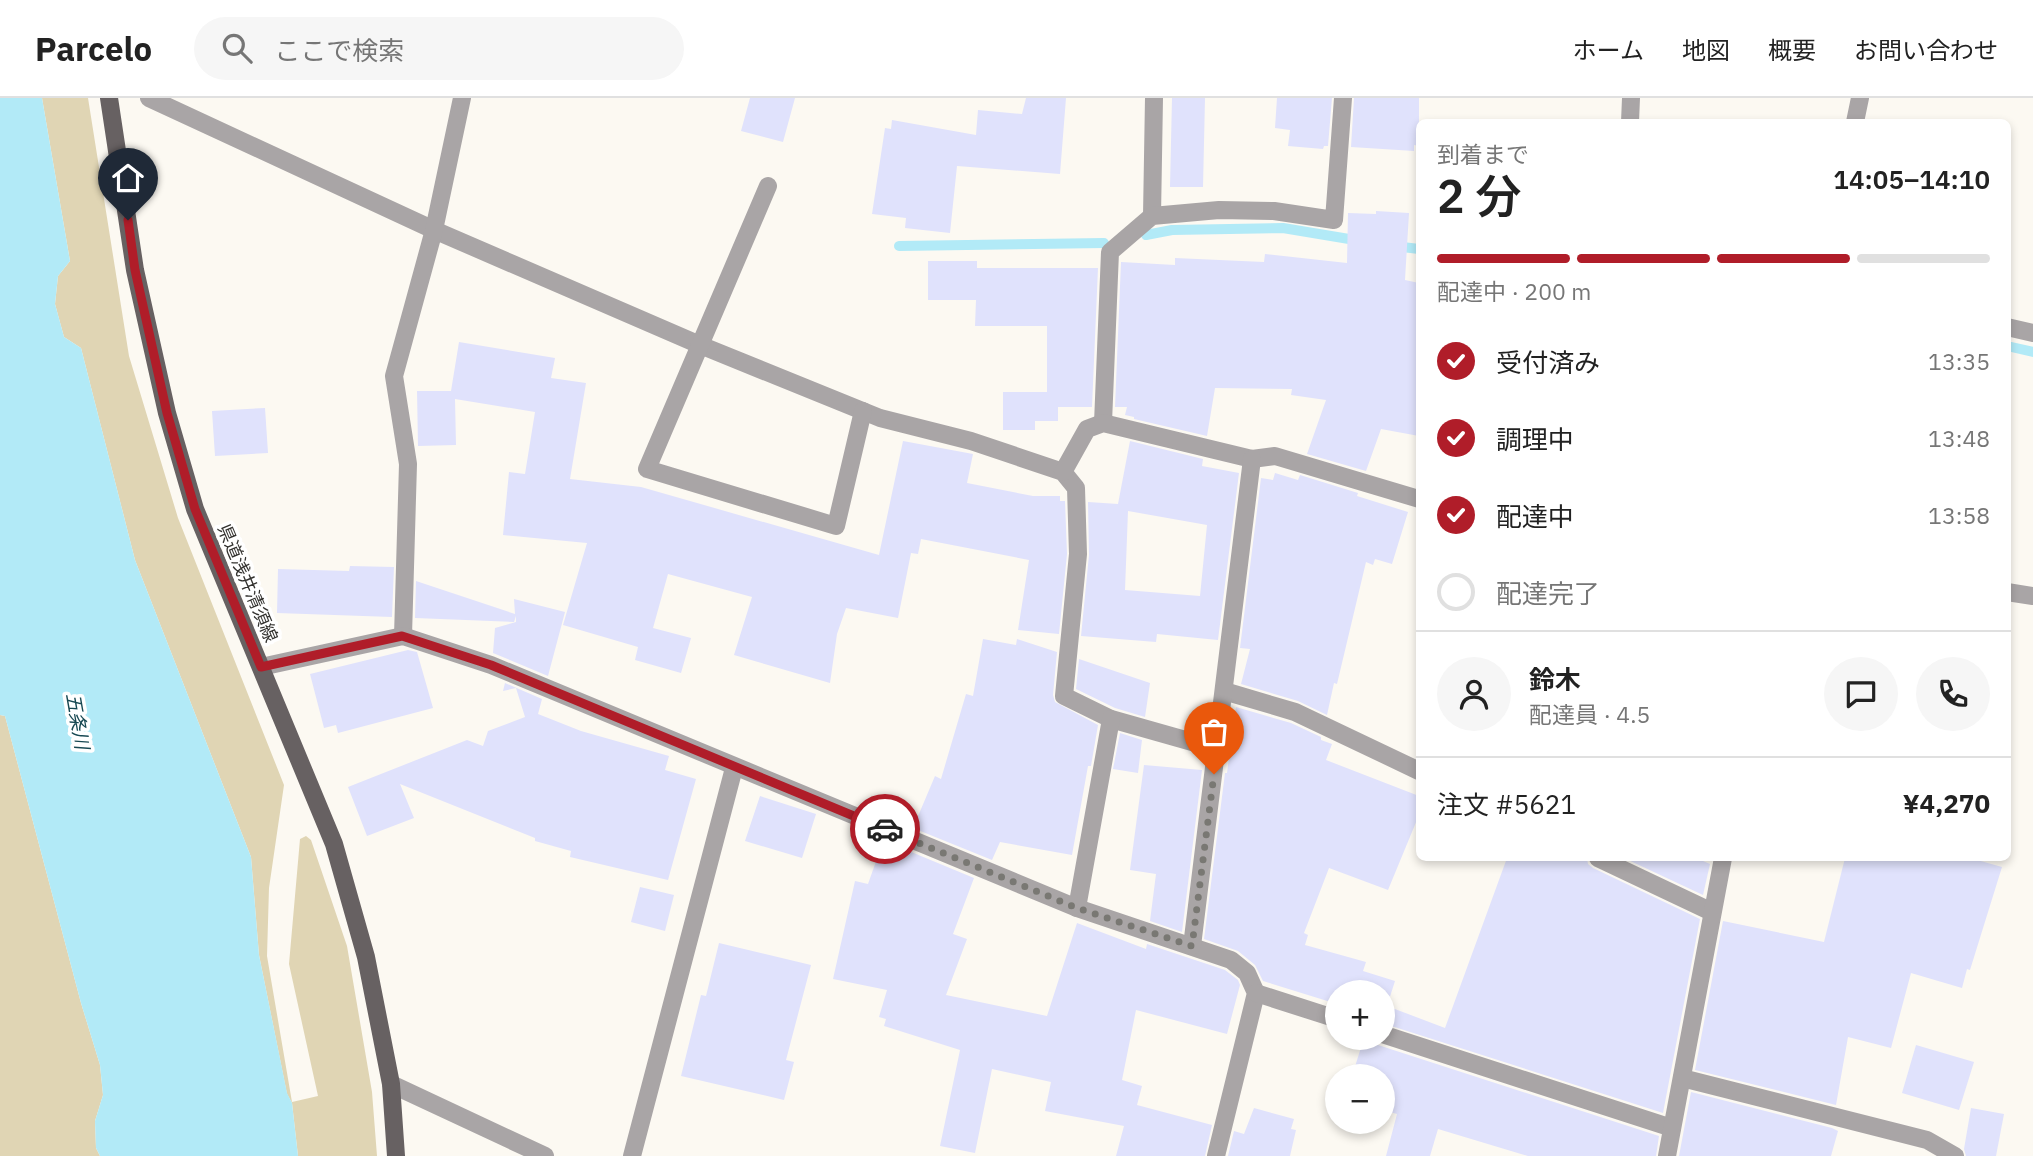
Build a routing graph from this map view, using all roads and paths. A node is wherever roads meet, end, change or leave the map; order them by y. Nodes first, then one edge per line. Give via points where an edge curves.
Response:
1 (109, 98) edge
2 (149, 98) edge
3 (462, 98) edge
4 (1154, 98) edge
5 (1343, 98) edge
6 (1631, 98) edge
7 (1860, 98) edge
8 (1630, 119) edge
9 (1856, 119) edge
10 (768, 186) dead end
11 (1152, 216) junction
12 (434, 230) junction
13 (2011, 328) edge
14 (2033, 333) edge
15 (700, 345) junction
16 (863, 411) junction
17 (1103, 423) junction
18 (1252, 459) junction
19 (1062, 472) junction
20 (1416, 498) edge
21 (2011, 593) edge
22 (2033, 596) edge
23 (402, 636) junction
24 (261, 667) junction
25 (1224, 691) junction
26 (1111, 719) junction
27 (1217, 749) junction
28 (734, 768) junction
29 (1416, 770) edge
30 (1604, 861) edge
31 (1722, 861) edge
32 (1077, 908) junction
33 (1712, 912) junction
34 (1192, 946) junction
35 (1256, 993) junction
36 (1325, 1015) edge
37 (1395, 1038) edge
38 (1682, 1078) junction
39 (391, 1084) junction
40 (1672, 1128) junction
41 (396, 1156) edge
42 (545, 1156) edge
43 (632, 1156) edge
44 (1216, 1156) edge
45 (1667, 1156) edge
46 (1955, 1156) edge

1 - 24 main road, 県道浅井清須線 via 135,270 167,413 195,509
2 - 12 street
3 - 12 street
4 - 11 street
5 - 11 street via 1334,220 1274,211
6 - 8 street
7 - 9 street
10 - 15 street
11 - 17 street via 1110,252
12 - 15 street
12 - 23 street via 394,376 408,464
13 - 14 street
15 - 16 street
15 - 16 street via 647,469 836,526
16 - 19 street
17 - 18 street
17 - 19 street via 1087,429
18 - 20 street via 1275,456
18 - 25 street
19 - 26 street via 1076,488 1078,554 1063,696
21 - 22 street
23 - 24 street
23 - 28 street via 491,665
24 - 39 main road, 県道浅井清須線 via 334,844 366,957
25 - 27 street
25 - 29 street via 1295,712
26 - 27 street
26 - 32 street
27 - 34 street
28 - 32 street
28 - 43 street
30 - 33 street
31 - 33 street
32 - 34 street
33 - 38 street
34 - 35 street via 1231,960 1247,973
35 - 36 street
35 - 44 street
37 - 40 street
38 - 40 street
38 - 46 street via 1927,1140
39 - 41 main road, 県道浅井清須線
39 - 42 street
40 - 45 street

